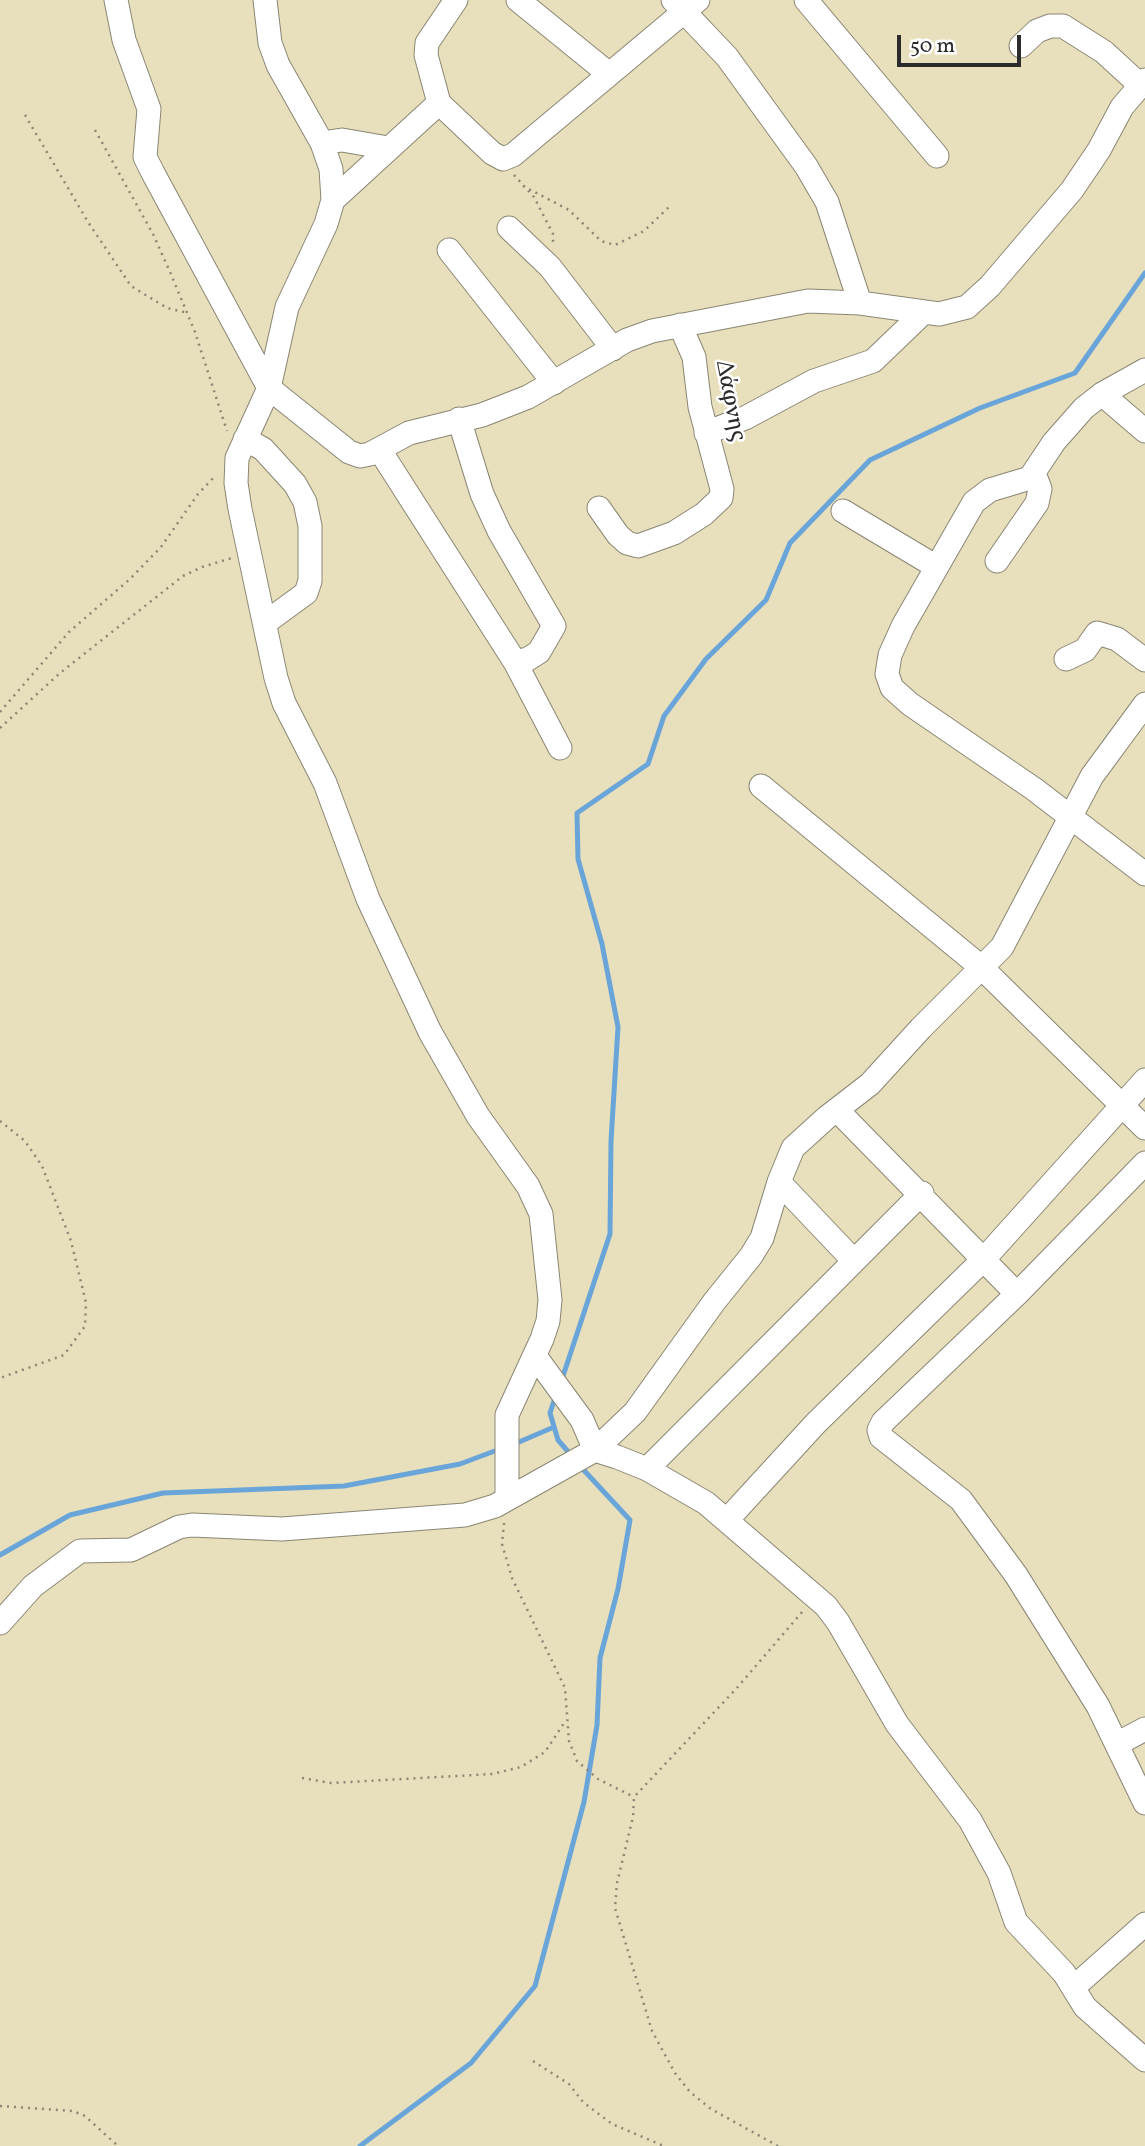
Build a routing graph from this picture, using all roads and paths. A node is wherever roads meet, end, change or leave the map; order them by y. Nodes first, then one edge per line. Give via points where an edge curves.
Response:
1 (116, 0) edge
2 (265, 0) edge
3 (456, 0) edge
4 (517, 0) edge
5 (806, 0) edge
6 (686, 4) edge
7 (1021, 46) dead end
8 (609, 74) junction
9 (1142, 82) edge
10 (439, 103) junction
11 (25, 115) dead end
12 (95, 130) dead end
13 (323, 143) junction
14 (388, 148) junction
15 (937, 156) dead end
16 (503, 159) junction
17 (523, 186) junction
18 (333, 200) junction
19 (670, 206) dead end
20 (509, 228) dead end
21 (449, 250) dead end
22 (550, 267) junction
23 (860, 303) junction
24 (924, 312) junction
25 (188, 313) junction
26 (680, 325) junction
27 (613, 349) junction
28 (1145, 370) edge
29 (554, 383) junction
30 (269, 388) junction
31 (1102, 394) junction
32 (458, 419) junction
33 (1145, 431) edge
34 (706, 433) junction
35 (241, 448) junction
36 (379, 449) junction
37 (1034, 474) junction
38 (599, 508) dead end
39 (843, 511) dead end
40 (250, 554) junction
41 (997, 561) dead end
42 (935, 566) junction
43 (265, 623) junction
44 (1066, 659) dead end
45 (1145, 660) edge
46 (515, 662) junction
47 (1145, 704) edge
48 (0, 712) edge
49 (0, 728) edge
50 (560, 748) dead end
51 (761, 786) dead end
52 (1071, 817) junction
53 (1145, 874) edge
54 (981, 967) junction
55 (1145, 1080) edge
56 (1122, 1105) junction
57 (838, 1111) junction
58 (0, 1121) edge
59 (1145, 1128) edge
60 (1145, 1163) edge
61 (779, 1182) junction
62 (922, 1193) junction
63 (984, 1259) junction
64 (854, 1261) junction
65 (1017, 1294) junction
66 (535, 1356) junction
67 (0, 1378) edge
68 (595, 1450) junction
69 (647, 1469) junction
70 (507, 1499) junction
71 (727, 1520) junction
72 (816, 1595) junction
73 (0, 1623) edge
74 (567, 1717) junction
75 (1145, 1729) edge
76 (1117, 1744) junction
77 (302, 1778) dead end
78 (634, 1797) junction
79 (1145, 1803) edge
80 (1145, 1924) edge
81 (1074, 1987) junction
82 (1145, 2060) edge
83 (533, 2062) dead end
84 (0, 2106) edge
85 (117, 2146) edge
86 (664, 2146) edge
87 (778, 2146) edge

1 - 30 street via 124,40 149,109 145,157
2 - 13 street via 270,43 278,65
3 - 10 street via 427,43
4 - 8 street
5 - 15 street
6 - 8 street
6 - 23 street via 806,166 827,202
7 - 9 street via 1037,31 1063,26
8 - 16 street
9 - 24 street via 1072,190 983,293 958,311
10 - 14 street
10 - 16 street
11 - 25 path via 131,286 167,308
12 - 25 path via 153,234
13 - 14 street via 342,140
13 - 18 street
14 - 18 street
16 - 17 path
17 - 19 path via 569,210 601,241 615,245 644,231
17 - 22 path via 534,197 552,234
18 - 30 street via 287,307
20 - 22 street
21 - 29 street
22 - 27 street
23 - 24 street
23 - 26 street via 792,302
24 - 34 street via 873,362 814,380 736,423
25 - 35 path
26 - 27 street via 652,331
26 - 34 street, Δάφνης via 694,357
27 - 29 street
28 - 31 street
29 - 32 street via 500,409
30 - 35 street
30 - 36 street via 349,452 360,456
31 - 33 street
31 - 37 street via 1070,422
32 - 36 street via 409,433
32 - 46 street via 499,531 554,626 540,652
34 - 38 street, Δάφνης via 722,489 721,498 705,514 674,533 638,546 618,535
35 - 40 street via 236,483
35 - 43 street via 263,449 295,484 310,526 306,593
35 - 48 path via 211,478 161,547 69,632
36 - 46 street
37 - 41 street via 1040,489 1037,503
37 - 42 street via 1025,482 990,490 974,502
39 - 42 street
40 - 43 street
40 - 49 path via 183,576 60,673
42 - 52 street via 890,655 887,674 892,688
43 - 66 street via 284,703 330,793 392,950 446,1063 536,1200 550,1300
44 - 45 street via 1084,650 1097,633 1117,639
46 - 50 street
47 - 52 street via 1092,776
51 - 54 street
52 - 53 street
52 - 54 street via 1012,933
54 - 56 street
54 - 57 street via 870,1084
55 - 56 street
56 - 59 street
56 - 63 street
57 - 61 street via 793,1149
57 - 62 street
58 - 67 path via 25,1141 43,1166 71,1241 86,1303 85,1326 64,1355
60 - 65 street
61 - 64 street
61 - 68 street via 762,1238 751,1256 635,1412
62 - 63 street
62 - 64 street
63 - 65 street
63 - 71 street via 816,1423
64 - 69 street
65 - 76 street via 883,1422 879,1434 961,1500 1044,1619
66 - 68 street via 582,1420
66 - 70 street via 507,1415
68 - 69 street
68 - 70 street
69 - 71 street via 690,1492
70 - 73 street via 465,1515 408,1520 282,1529 192,1525 131,1550 80,1551 33,1586
70 - 74 path via 502,1544 512,1578 565,1688
71 - 72 street
72 - 78 path
72 - 81 street via 838,1622 897,1724 970,1820 999,1873 1016,1922
74 - 77 path via 545,1752 521,1766 492,1774 331,1783
74 - 78 path via 577,1761 598,1779
75 - 76 street
76 - 79 street
78 - 87 path via 615,1908 652,2031 690,2092 711,2109
80 - 81 street
81 - 82 street via 1085,2007
83 - 86 path via 569,2084 583,2102 612,2124
84 - 85 path via 73,2111 85,2116

